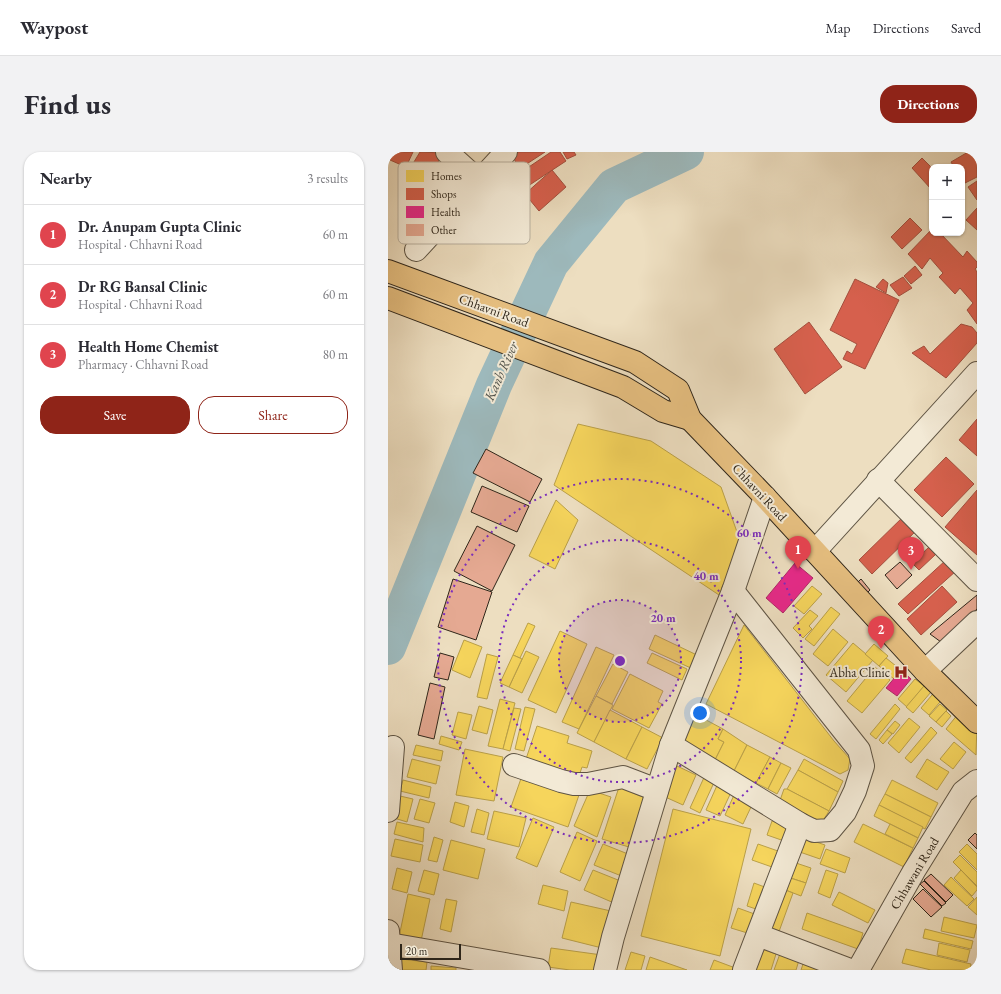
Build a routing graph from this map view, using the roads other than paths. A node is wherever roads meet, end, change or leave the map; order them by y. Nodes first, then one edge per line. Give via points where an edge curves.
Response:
1 (447, 152) edge
2 (458, 162) edge
3 (422, 244) edge
4 (416, 250) dead end
5 (388, 271) edge
6 (388, 298) edge
7 (977, 373) edge
8 (690, 419) junction
9 (878, 480) junction
10 (765, 497) junction
11 (815, 551) junction
12 (977, 580) edge
13 (733, 591) junction
14 (977, 622) edge
15 (925, 671) junction
16 (977, 722) edge
17 (670, 745) junction
18 (393, 747) dead end
19 (514, 765) dead end
20 (977, 781) edge
21 (656, 790) junction
22 (388, 811) edge
23 (800, 824) junction
24 (758, 935) junction
25 (389, 938) edge
26 (391, 970) edge
27 (539, 970) edge
28 (605, 970) edge
29 (744, 970) edge
30 (850, 970) edge
31 (858, 970) edge

1 - 2 street
3 - 4 street
5 - 8 main road, Chhavni Road via 635,362 678,390
6 - 8 main road, Chhavni Road via 623,387 662,411
7 - 9 street
8 - 10 main road, Chhavni Road
9 - 11 street
9 - 12 street
10 - 11 main road, Chhavni Road
10 - 13 street
11 - 15 main road, Chhavni Road
13 - 17 street
13 - 23 street via 859,750 863,766 845,812 830,830 814,831
14 - 15 street
15 - 16 main road, Chhavni Road
17 - 21 street
17 - 23 street
18 - 22 street
19 - 21 street via 574,784 624,777
20 - 31 street, Chhawani Road via 963,792 914,871
21 - 28 street
23 - 24 street
24 - 29 street
24 - 30 street
25 - 26 street
25 - 27 street

